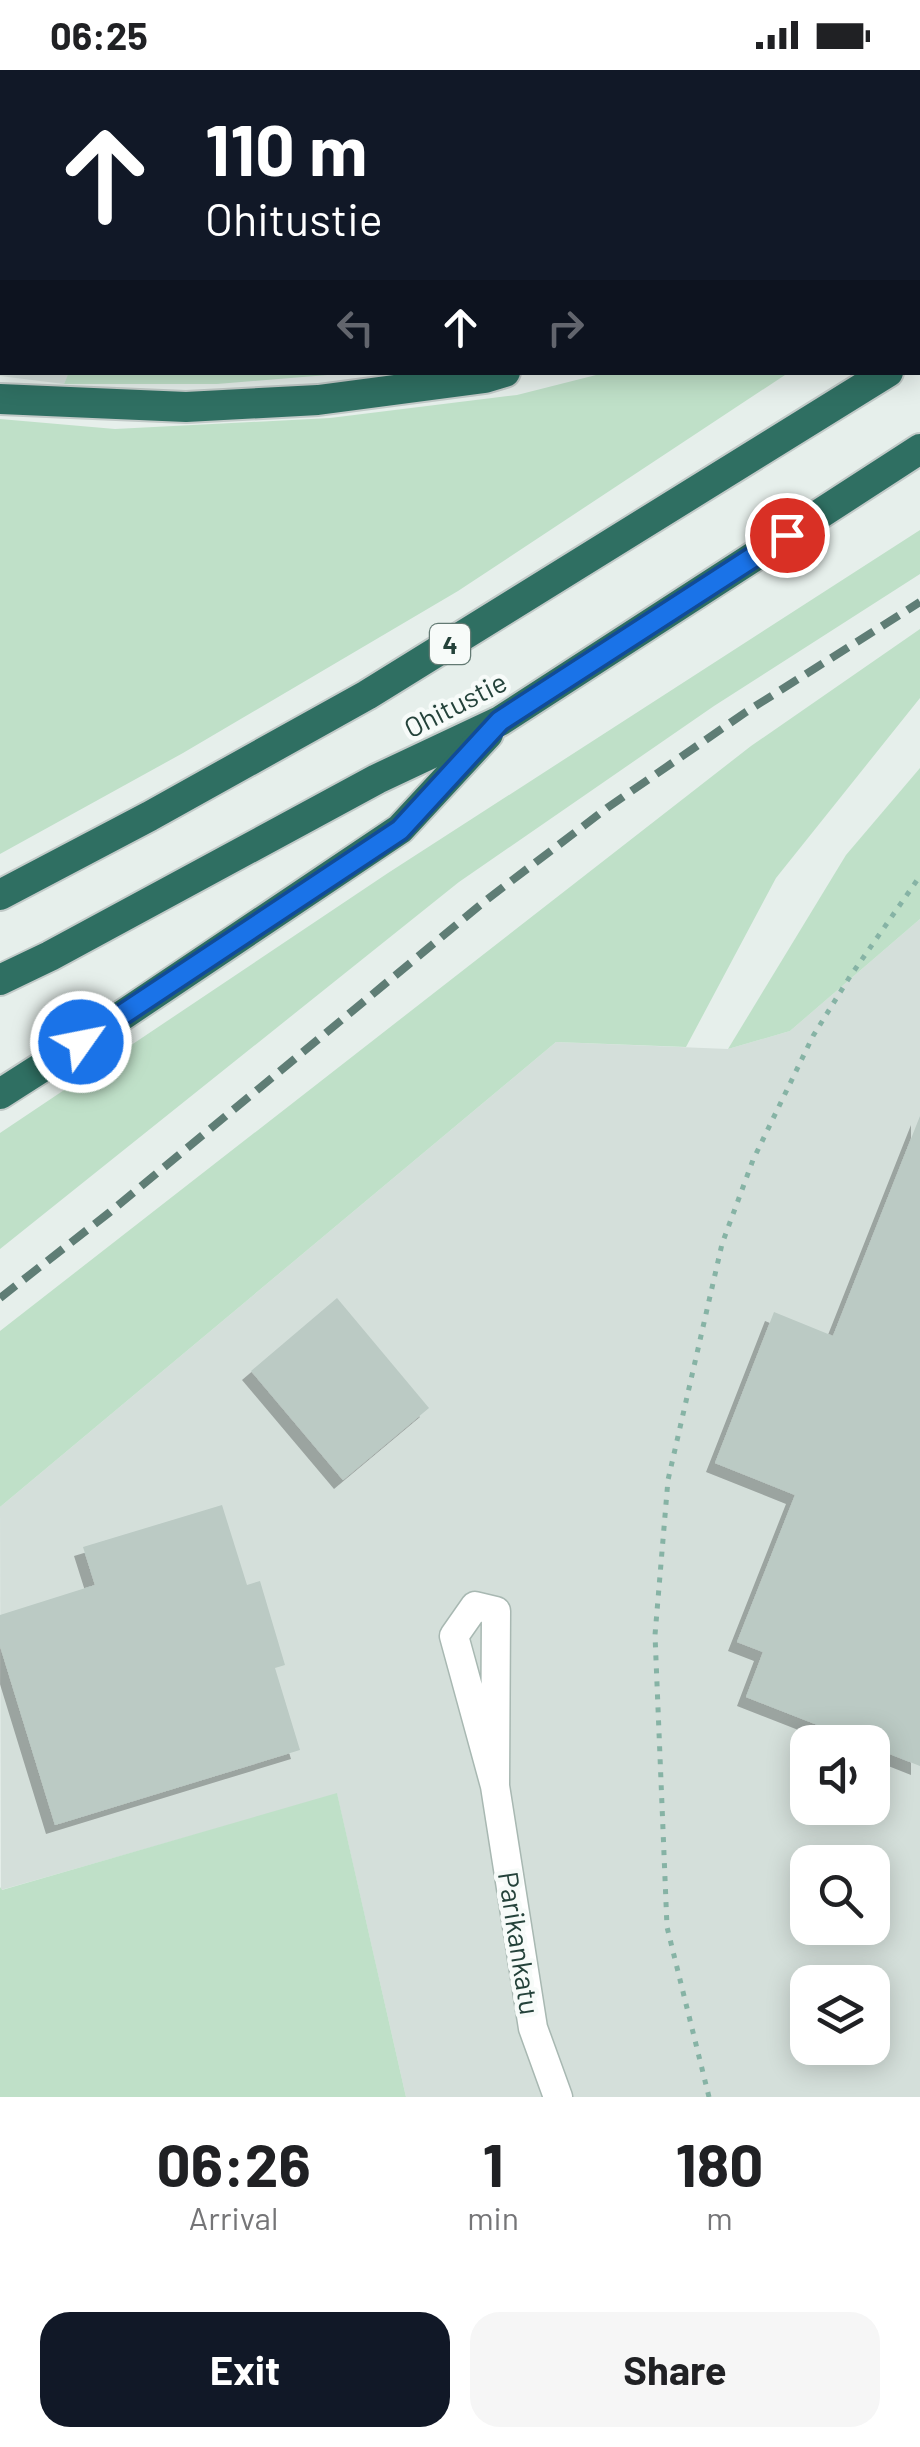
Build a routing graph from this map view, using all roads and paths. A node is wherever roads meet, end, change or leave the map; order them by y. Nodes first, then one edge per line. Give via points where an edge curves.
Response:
1 (489, 375) edge
2 (883, 375) edge
3 (0, 398) edge
4 (920, 449) edge
5 (500, 721) junction
6 (920, 876) edge
7 (0, 896) edge
8 (0, 980) edge
9 (0, 1094) edge
10 (495, 1786) junction
11 (558, 2097) edge
12 (709, 2097) edge

1 - 3 highway via 299,402 186,407
2 - 7 highway, Ohitustie / 4 via 367,695
4 - 5 highway, Ohitustie
5 - 8 highway, Ohitustie
5 - 9 highway via 400,830
6 - 12 path via 812,1036 753,1160 722,1244 668,1480 655,1636 667,1927
10 - 10 street, Parikankatu via 496,1610 476,1606 454,1636
10 - 11 street, Parikankatu via 533,2028

